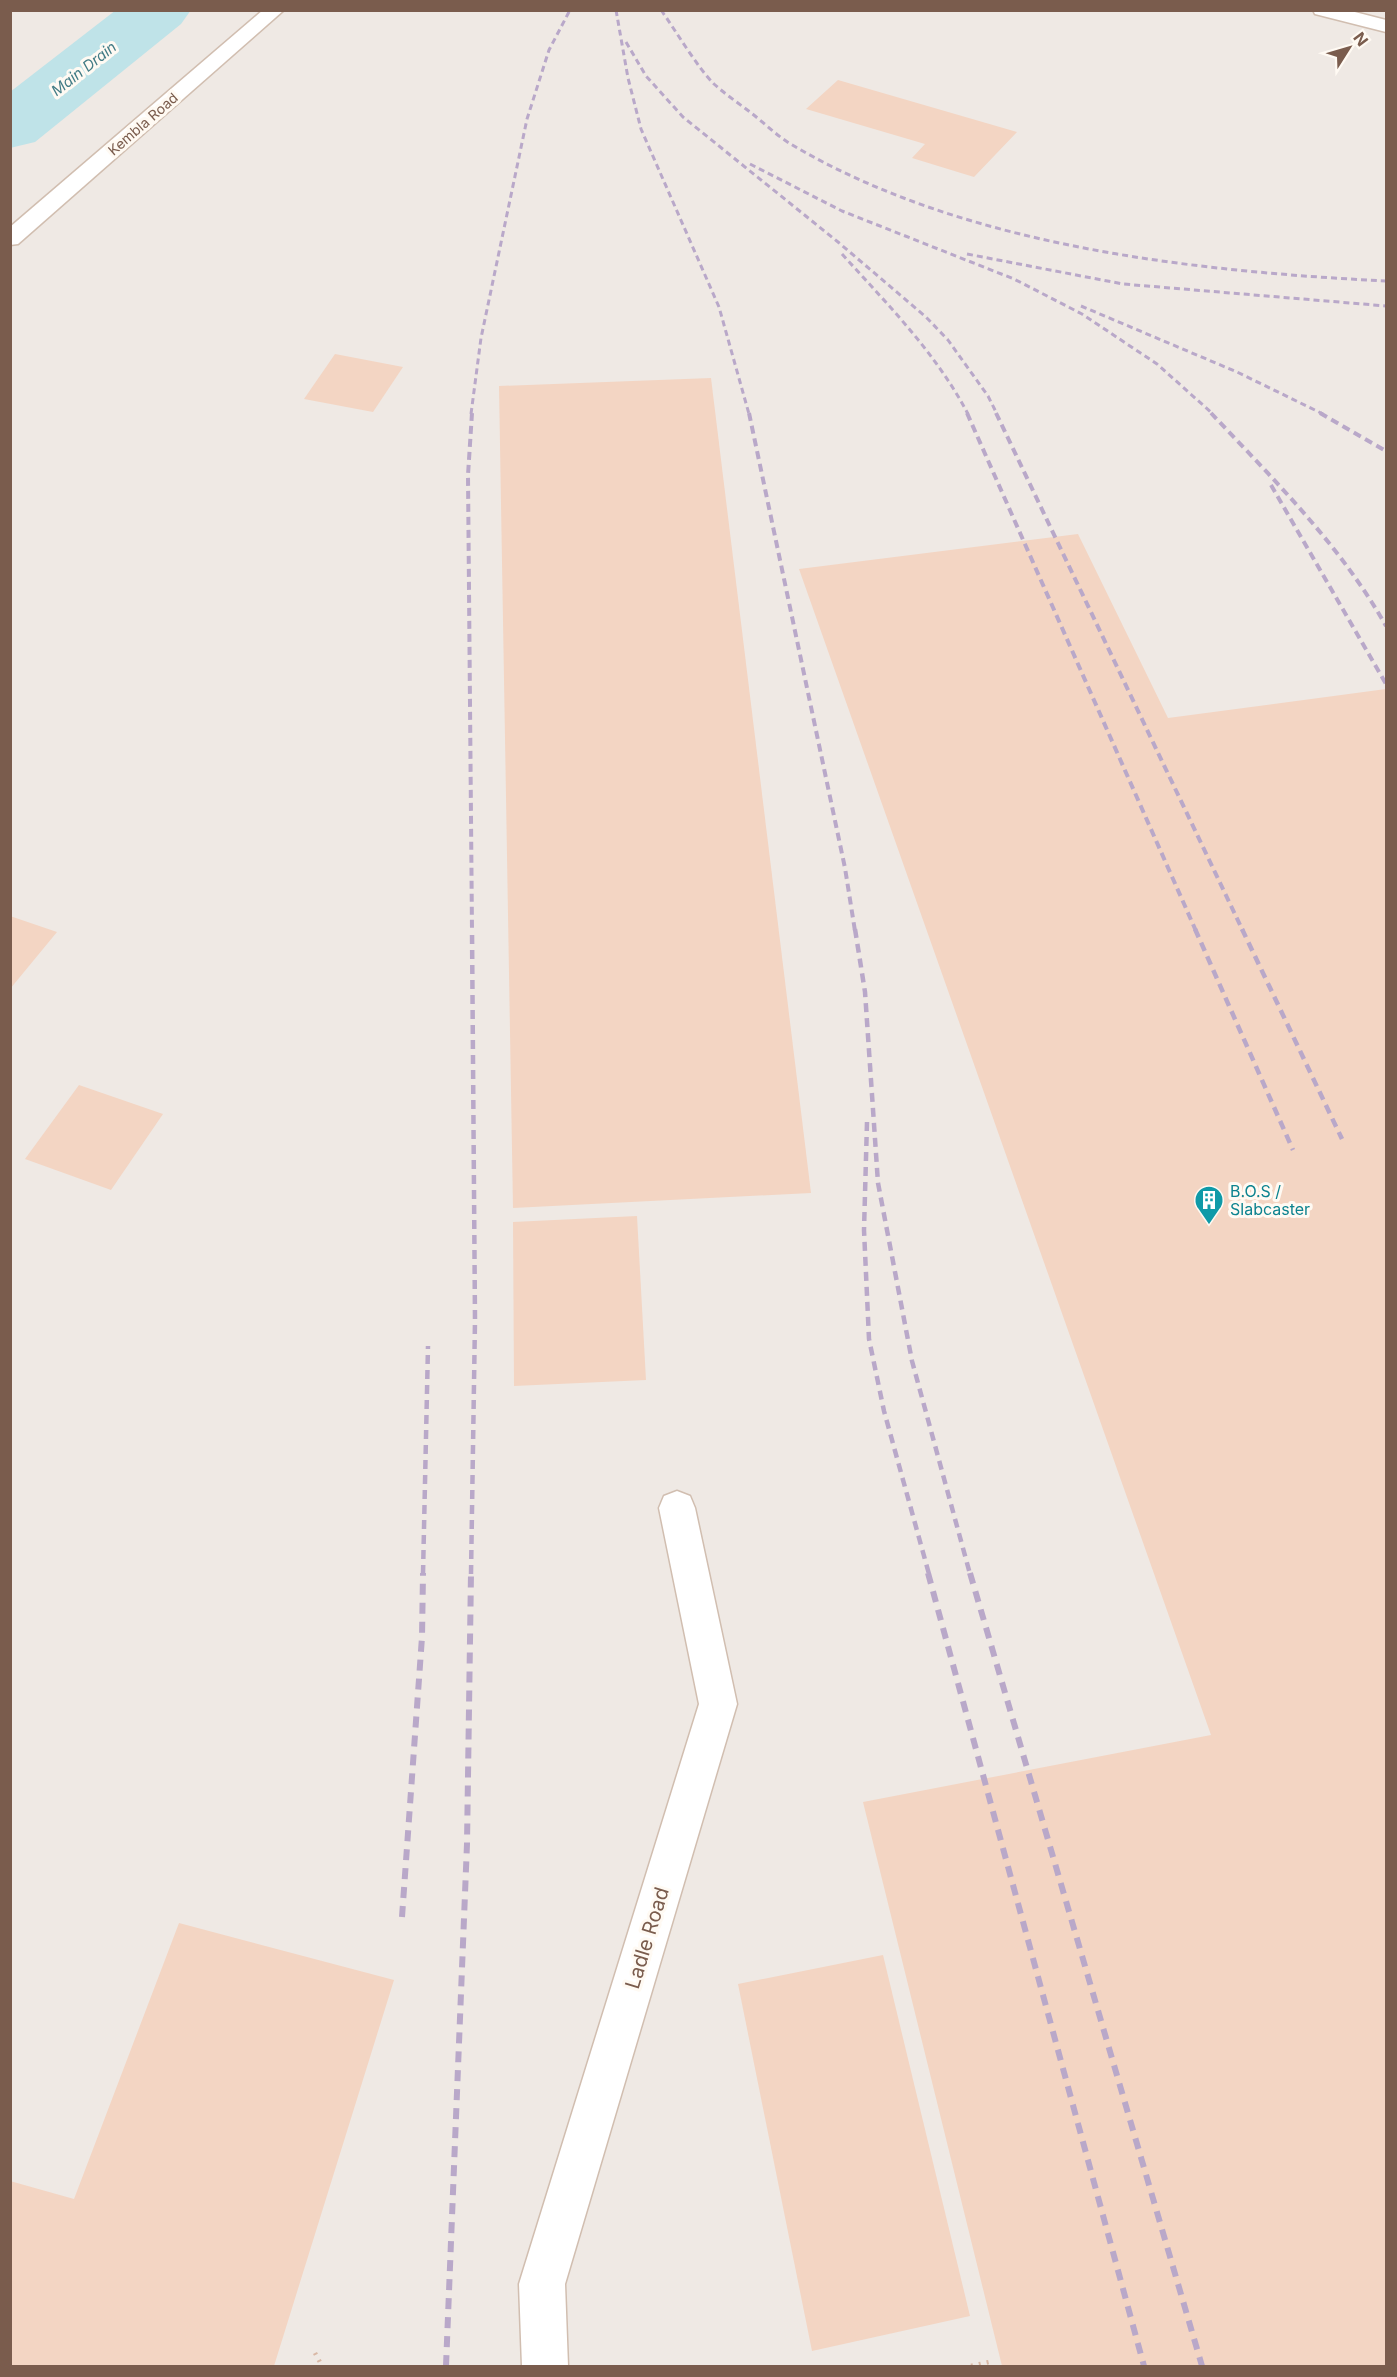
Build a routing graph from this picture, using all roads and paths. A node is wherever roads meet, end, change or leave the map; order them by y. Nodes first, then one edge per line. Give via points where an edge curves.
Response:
1 (275, 10) edge
2 (1322, 10) edge
3 (1386, 26) edge
4 (10, 239) edge
5 (677, 1508) dead end
6 (315, 2353) dead end
7 (989, 2362) dead end
8 (322, 2367) edge
9 (545, 2367) edge
10 (971, 2367) edge

1 - 4 street, Kembla Road
2 - 3 street
5 - 9 street, Ladle Road via 718,1704 542,2284
6 - 8 path
7 - 10 path

